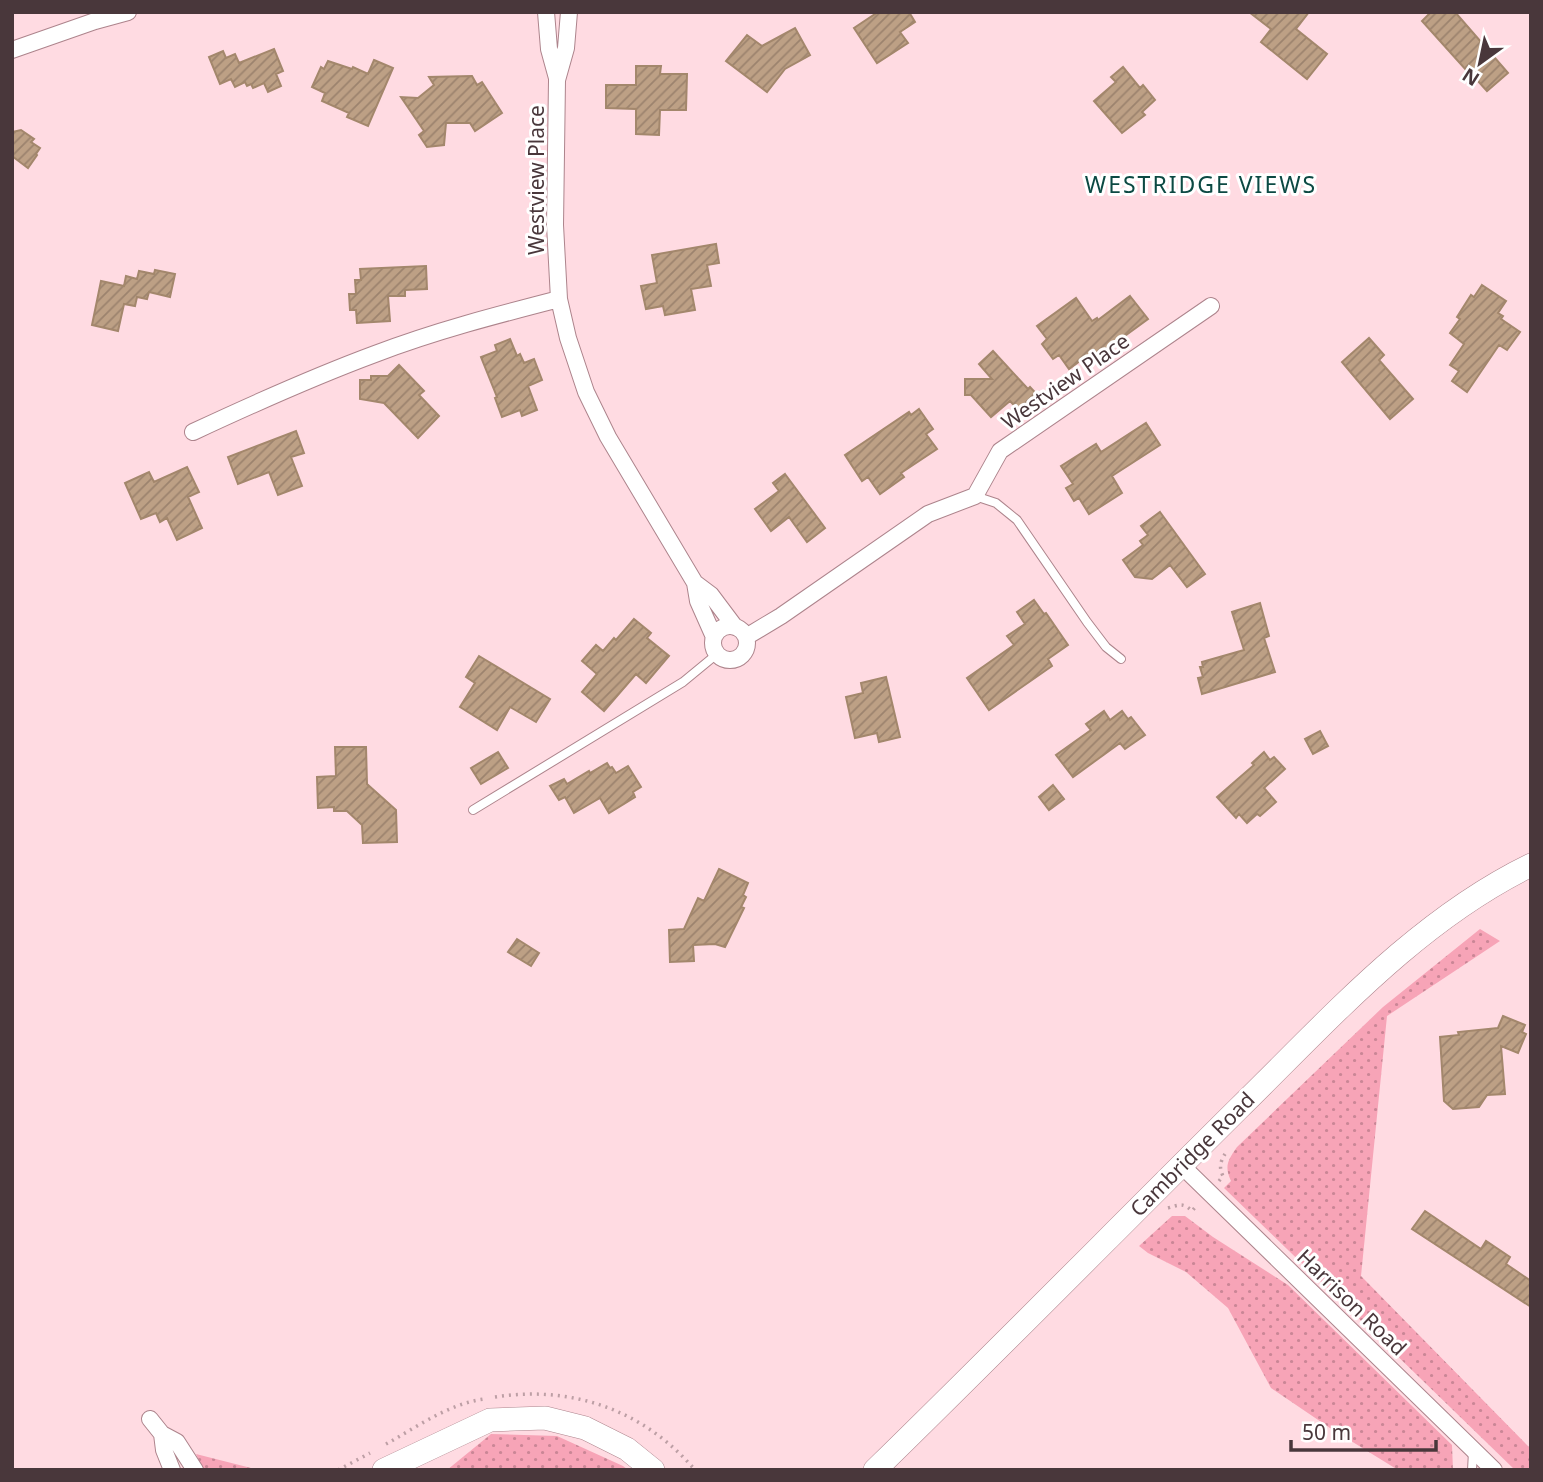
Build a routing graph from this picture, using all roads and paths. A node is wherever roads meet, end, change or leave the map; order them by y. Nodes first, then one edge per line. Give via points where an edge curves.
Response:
1 (128, 12) edge
2 (546, 12) edge
3 (569, 12) edge
4 (12, 50) edge
5 (557, 80) junction
6 (559, 299) junction
7 (1211, 306) dead end
8 (193, 432) dead end
9 (975, 496) junction
10 (695, 583) junction
11 (741, 632) junction
12 (714, 637) junction
13 (718, 654) junction
14 (1121, 659) dead end
15 (473, 810) dead end
16 (1531, 866) edge
17 (1226, 1152) dead end
18 (1181, 1165) junction
19 (1219, 1181) dead end
20 (1196, 1206) dead end
21 (1168, 1208) dead end
22 (150, 1419) dead end
23 (162, 1434) junction
24 (1473, 1449) junction
25 (883, 1462) edge
26 (172, 1470) edge
27 (195, 1470) edge
28 (384, 1470) edge
29 (653, 1470) edge
30 (1472, 1470) edge
31 (1494, 1470) edge

1 - 4 street
2 - 5 street, Westview Place
3 - 5 street, Westview Place
5 - 6 street, Westview Place
6 - 8 street via 377,353
6 - 10 street, Westview Place via 576,364 596,415
7 - 9 street, Westview Place via 1000,451
9 - 11 street via 928,514 782,616
9 - 14 lane via 996,503 1017,520 1087,622
10 - 11 street, Westview Place
10 - 12 street, Westview Place
11 - 12 street via 728,626
11 - 13 street via 746,648 738,657 727,660
12 - 13 street
13 - 15 lane via 683,682
16 - 18 main road, Cambridge Road via 1470,901 1404,949
17 - 19 path
18 - 24 street, Harrison Road
18 - 25 main road, Cambridge Road
20 - 21 path via 1192,1211 1181,1205
22 - 23 street
23 - 26 street
23 - 27 street via 177,1442
24 - 30 lane
24 - 31 street, Harrison Road
28 - 29 main road via 490,1420 545,1419 585,1428 627,1448

